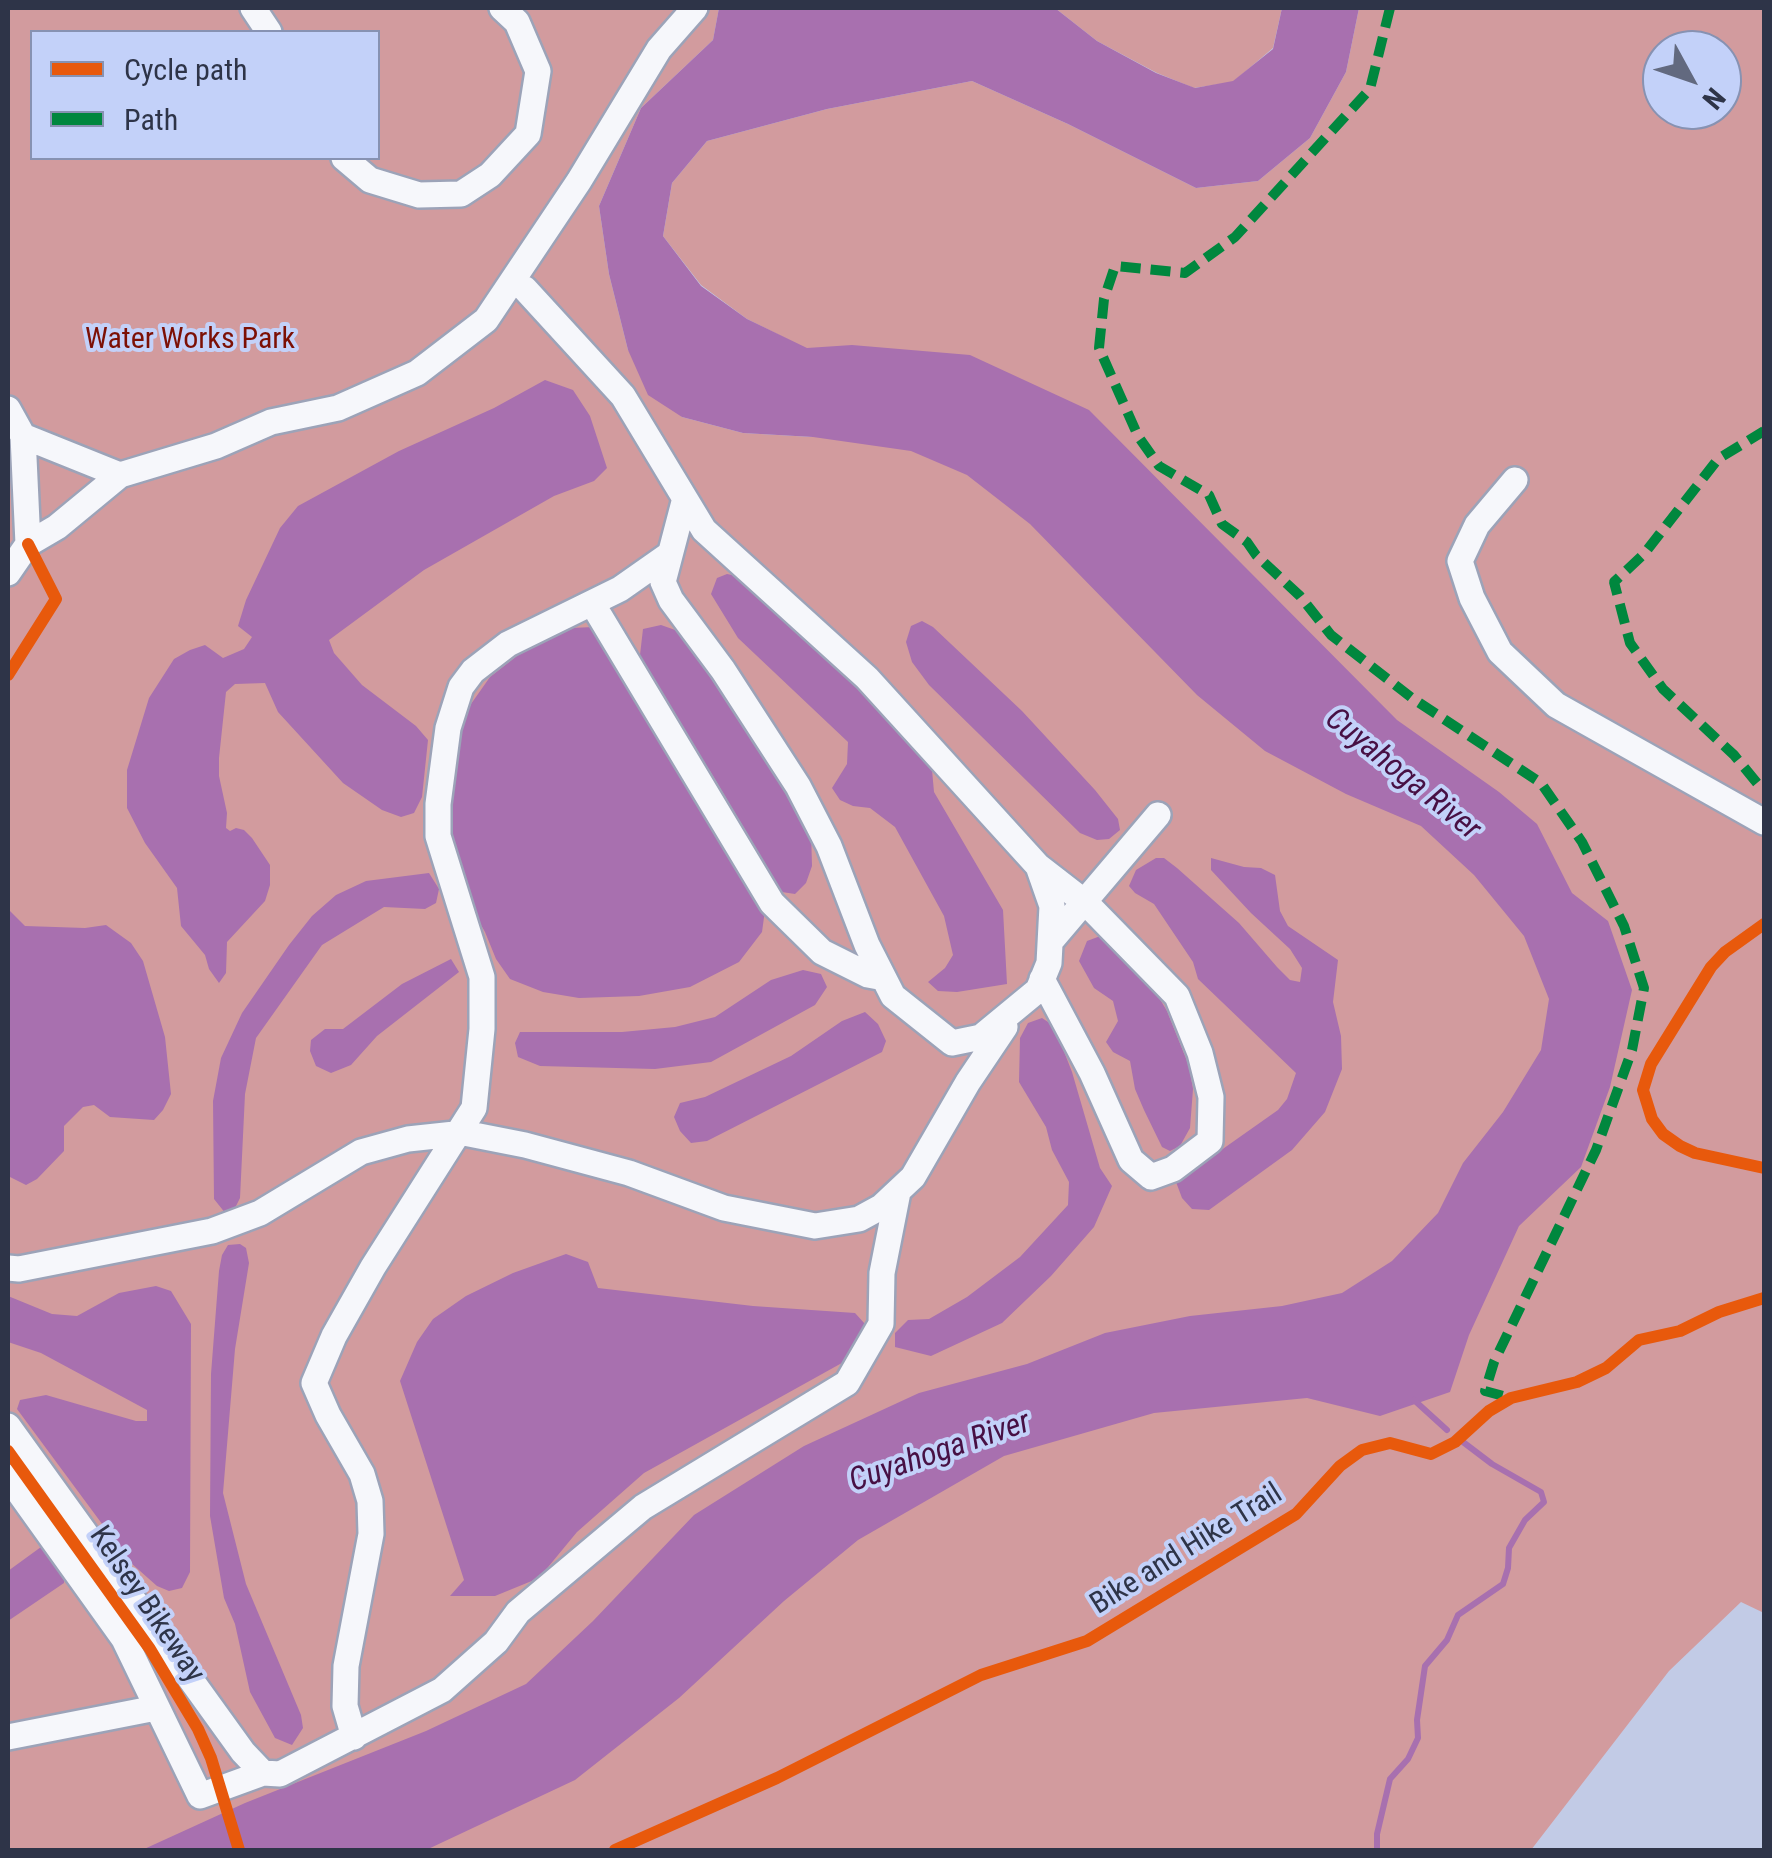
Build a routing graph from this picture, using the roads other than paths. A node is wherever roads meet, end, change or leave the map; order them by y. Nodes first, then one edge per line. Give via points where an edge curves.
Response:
1 (254, 8) edge
2 (502, 8) edge
3 (695, 8) edge
4 (268, 30) edge
5 (346, 160) edge
6 (525, 288) dead end
7 (8, 409) edge
8 (24, 436) junction
9 (120, 475) junction
10 (1515, 480) dead end
11 (684, 502) junction
12 (28, 544) junction
13 (668, 556) junction
14 (8, 572) edge
15 (592, 602) junction
16 (1158, 815) dead end
17 (1764, 822) edge
18 (1038, 866) junction
19 (1084, 902) junction
20 (1051, 941) junction
21 (884, 978) junction
22 (1042, 979) junction
23 (1012, 1014) junction
24 (458, 1134) junction
25 (898, 1192) junction
26 (8, 1268) edge
27 (8, 1426) edge
28 (8, 1477) edge
29 (156, 1708) junction
30 (8, 1737) edge
31 (354, 1737) junction
32 (263, 1772) junction

1 - 4 lane
2 - 5 lane via 517,22 538,70 528,134 490,175 461,194 418,195 370,180
3 - 9 lane via 659,49 486,320 418,373 338,408 270,422
6 - 11 lane via 623,396
7 - 8 lane
8 - 9 lane
8 - 12 lane
9 - 12 lane
10 - 17 lane via 1477,525 1460,561 1500,652 1556,705
11 - 13 lane
11 - 18 lane via 704,530 916,728
12 - 14 lane
13 - 15 lane
13 - 21 lane via 662,582 671,600 798,786
15 - 21 lane via 772,903 822,952
15 - 24 lane via 508,644 472,671 448,728 438,836 482,977 474,1108
16 - 19 lane
18 - 19 lane
18 - 20 lane via 1052,906
19 - 20 lane
19 - 22 lane via 1176,996 1200,1053 1210,1141 1151,1178 1130,1160
20 - 22 lane
21 - 23 lane via 893,996 952,1043 982,1036
22 - 23 lane
23 - 25 lane via 927,1156
24 - 25 lane via 526,1144 724,1208 816,1226 858,1219
24 - 26 lane via 361,1152 260,1213 212,1231
24 - 31 lane via 373,1267 314,1383 370,1501 372,1534 346,1666 345,1706
25 - 31 lane via 882,1272 881,1324 847,1383 643,1507 518,1612 496,1642 442,1690
27 - 32 lane
28 - 29 lane via 124,1639
29 - 30 lane
29 - 32 lane via 200,1796
31 - 32 lane via 280,1774

